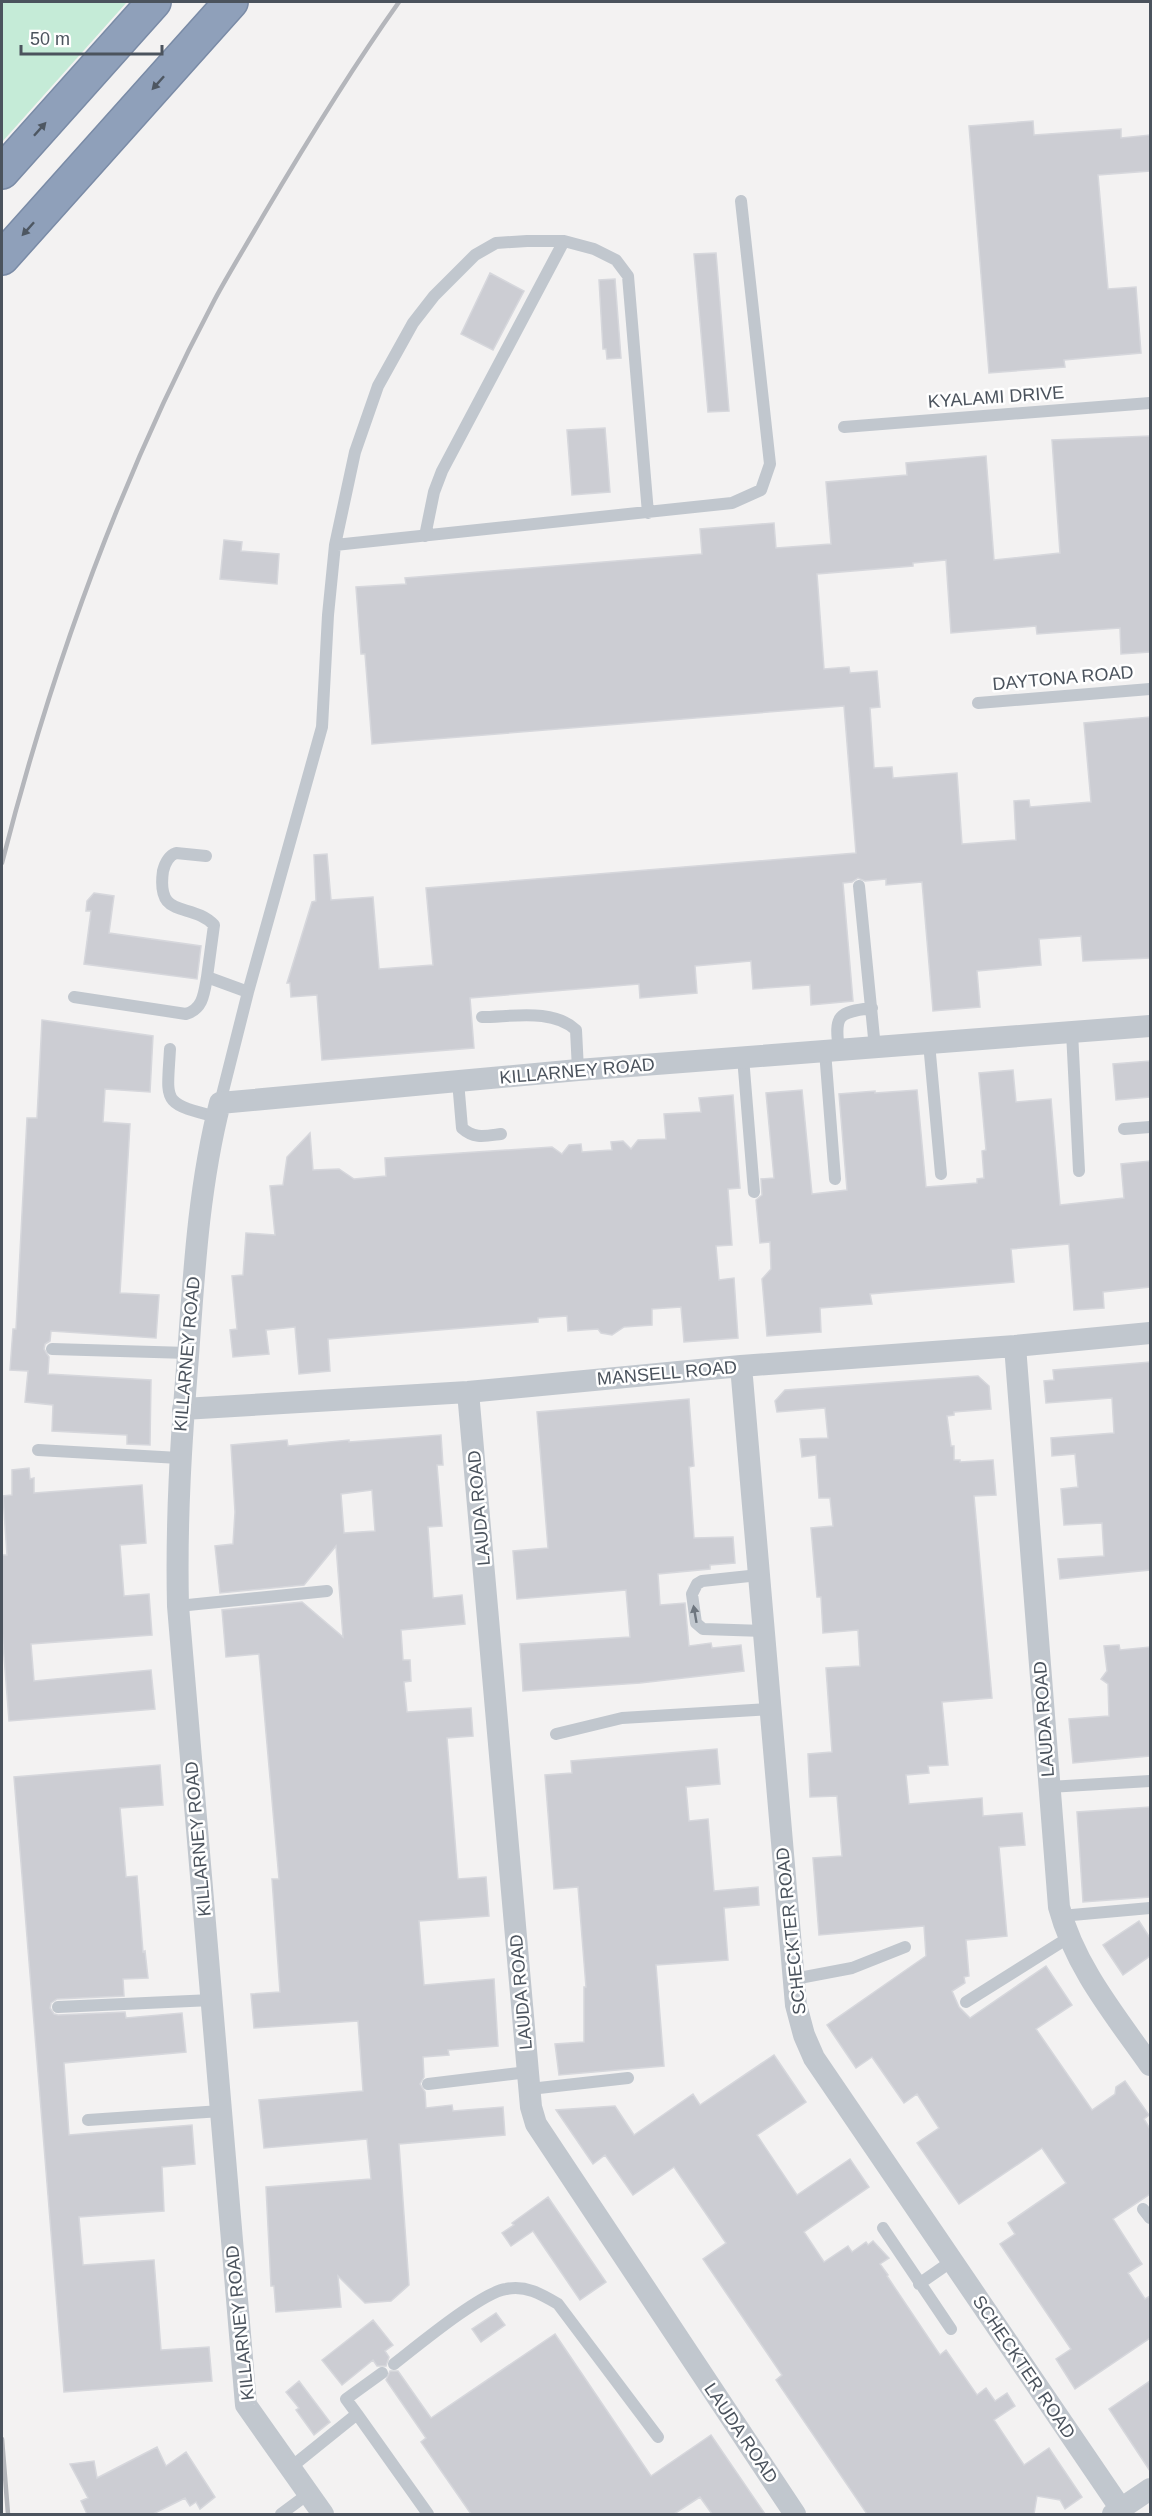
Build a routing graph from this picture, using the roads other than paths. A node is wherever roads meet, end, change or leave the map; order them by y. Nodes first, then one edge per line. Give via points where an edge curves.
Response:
1 (154, 2) edge
2 (231, 2) edge
3 (2, 172) edge
4 (741, 201) dead end
5 (564, 241) junction
6 (2, 258) edge
7 (1150, 404) edge
8 (844, 427) dead end
9 (648, 513) junction
10 (425, 536) junction
11 (335, 545) junction
12 (1150, 689) edge
13 (978, 703) dead end
14 (206, 856) dead end
15 (859, 886) dead end
16 (207, 978) junction
17 (248, 992) junction
18 (74, 997) dead end
19 (872, 1008) junction
20 (482, 1017) dead end
21 (1150, 1026) edge
22 (1072, 1032) junction
23 (929, 1043) junction
24 (875, 1048) junction
25 (170, 1049) dead end
26 (832, 1050) junction
27 (743, 1057) junction
28 (578, 1070) junction
29 (458, 1081) junction
30 (218, 1110) junction
31 (1150, 1127) edge
32 (1124, 1129) dead end
33 (501, 1134) dead end
34 (1079, 1171) dead end
35 (941, 1174) dead end
36 (835, 1179) dead end
37 (754, 1192) dead end
38 (1150, 1333) edge
39 (1015, 1346) junction
40 (52, 1349) dead end
41 (188, 1353) junction
42 (741, 1366) junction
43 (468, 1392) junction
44 (183, 1408) junction
45 (38, 1450) dead end
46 (179, 1458) junction
47 (759, 1575) junction
48 (327, 1591) dead end
49 (178, 1606) junction
50 (764, 1631) junction
51 (770, 1709) junction
52 (556, 1734) dead end
53 (1150, 1781) edge
54 (1049, 1787) junction
55 (1150, 1908) edge
56 (1065, 1927) junction
57 (905, 1947) dead end
58 (794, 1979) junction
59 (212, 2000) junction
60 (966, 2002) dead end
61 (58, 2007) dead end
62 (1150, 2065) edge
63 (627, 2078) dead end
64 (529, 2080) junction
65 (428, 2084) dead end
66 (221, 2111) junction
67 (88, 2120) dead end
68 (883, 2228) dead end
69 (952, 2261) junction
70 (919, 2284) junction
71 (951, 2329) dead end
72 (394, 2364) dead end
73 (382, 2373) dead end
74 (357, 2414) junction
75 (658, 2437) dead end
76 (290, 2468) junction
77 (1150, 2489) edge
78 (308, 2494) junction
79 (1117, 2512) edge
80 (281, 2514) edge
81 (322, 2514) edge
82 (428, 2514) edge
83 (795, 2514) edge

3 -> 1 highway
2 -> 6 highway
4 - 9 lane via 770,464 766,480 761,490 732,503
5 - 9 lane via 616,260 628,276
5 - 10 lane via 442,471
5 - 11 lane via 496,243 455,274 413,323 365,418
7 - 8 lane, KYALAMI DRIVE
9 - 10 lane
10 - 11 lane
11 - 17 lane via 322,727
12 - 13 lane, DAYTONA ROAD
14 - 16 lane via 172,855 164,866 161,885 170,904 214,925
15 - 19 lane
16 - 17 lane
16 - 18 lane via 199,1006 186,1014
17 - 30 lane
19 - 24 lane
19 - 26 lane via 840,1016
20 - 28 lane via 561,1019 576,1030
21 - 22 street, KILLARNEY ROAD
22 - 23 street, KILLARNEY ROAD
22 - 34 lane
23 - 24 street, KILLARNEY ROAD
23 - 35 lane
24 - 26 street, KILLARNEY ROAD
25 - 30 lane via 169,1097 184,1109
26 - 27 street, KILLARNEY ROAD
26 - 36 lane
27 - 28 street, KILLARNEY ROAD
27 - 37 lane
28 - 29 street, KILLARNEY ROAD
29 - 30 street, KILLARNEY ROAD
29 - 33 lane via 462,1128 479,1137
30 - 41 street, KILLARNEY ROAD via 200,1211
31 - 32 lane
38 - 39 street, MANSELL ROAD
39 - 42 street, MANSELL ROAD
39 - 54 street, LAUDA ROAD
40 - 41 lane
41 - 44 street, KILLARNEY ROAD
42 - 43 street, MANSELL ROAD
42 - 47 street, SCHECKTER ROAD
43 - 44 street, MANSELL ROAD
43 - 64 street, LAUDA ROAD
44 - 46 street, KILLARNEY ROAD
45 - 46 lane
46 - 49 street, KILLARNEY ROAD
47 - 50 street, SCHECKTER ROAD
50 -> 47 lane via 703,1629 696,1623 692,1594 702,1581
48 - 49 lane
49 - 59 street, KILLARNEY ROAD
50 - 51 street, SCHECKTER ROAD
51 - 52 lane via 622,1718
51 - 58 street, SCHECKTER ROAD
53 - 54 lane
54 - 56 street, LAUDA ROAD via 1056,1879
55 - 56 lane
56 - 60 lane
56 - 62 street, LAUDA ROAD via 1079,1962
57 - 58 lane via 852,1968
58 - 69 street, SCHECKTER ROAD via 796,2005 814,2058
59 - 61 lane
59 - 66 street, KILLARNEY ROAD
63 - 64 lane
64 - 65 lane
64 - 83 street, LAUDA ROAD via 536,2124
66 - 67 lane
66 - 76 street, KILLARNEY ROAD via 246,2405
68 - 70 lane
69 - 70 lane
69 - 79 street, SCHECKTER ROAD
70 - 71 lane
72 - 75 lane via 476,2303 505,2288 534,2290 558,2304
73 - 74 lane via 346,2400
74 - 76 lane
74 - 82 lane
76 - 78 street, KILLARNEY ROAD
77 - 79 street
78 - 80 lane
78 - 81 street, KILLARNEY ROAD

